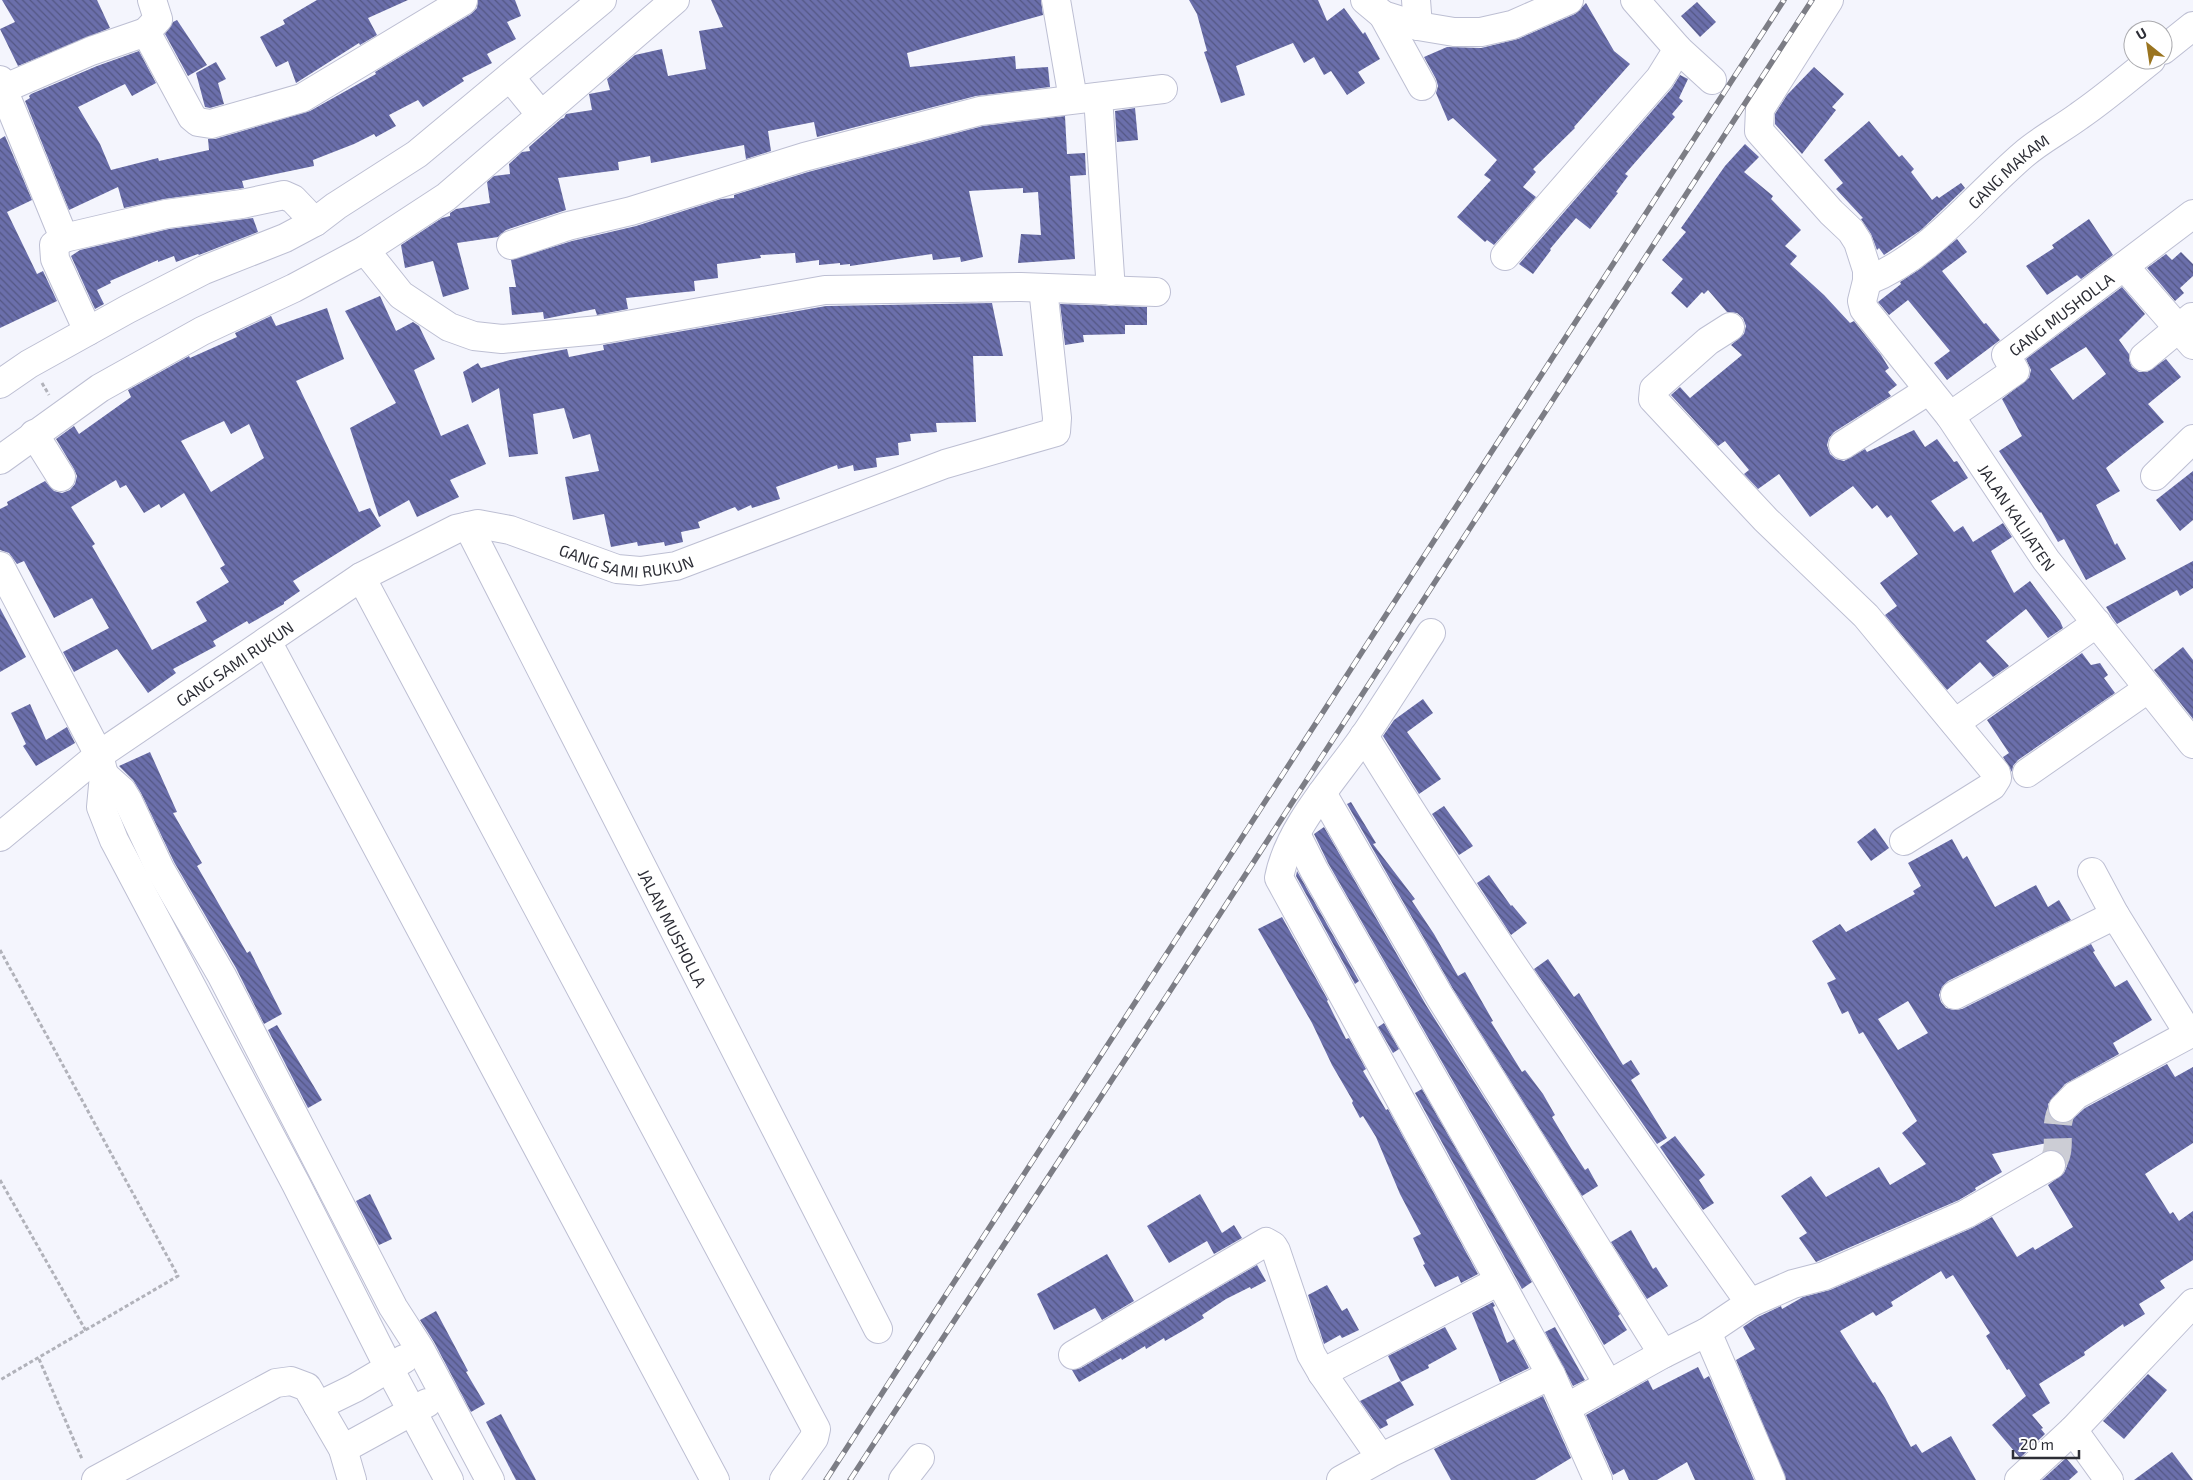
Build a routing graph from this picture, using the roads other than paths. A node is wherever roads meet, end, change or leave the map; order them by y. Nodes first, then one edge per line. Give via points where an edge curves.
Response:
1 (152, 0) edge
2 (602, 0) edge
3 (675, 0) edge
4 (1056, 0) edge
5 (1569, 0) edge
6 (1635, 0) edge
7 (1829, 0) edge
8 (463, 1) edge
9 (1374, 8) edge
10 (1417, 12) edge
11 (2193, 26) edge
12 (146, 32) junction
13 (2173, 42) edge
14 (1669, 63) junction
15 (2139, 70) edge
16 (1712, 80) dead end
17 (2, 84) edge
18 (1422, 86) dead end
19 (1163, 89) dead end
20 (525, 95) junction
21 (1086, 98) junction
22 (2193, 214) edge
23 (315, 222) junction
24 (64, 238) junction
25 (511, 245) dead end
26 (365, 250) junction
27 (1505, 256) dead end
28 (2124, 266) junction
29 (1867, 281) junction
30 (1043, 288) junction
31 (1111, 291) junction
32 (1156, 292) dead end
33 (1730, 328) dead end
34 (2188, 329) edge
35 (88, 331) junction
36 (2144, 358) dead end
37 (0, 384) edge
38 (1929, 390) junction
39 (1950, 416) junction
40 (34, 434) junction
41 (2193, 439) edge
42 (1843, 445) dead end
43 (0, 460) edge
44 (2155, 476) dead end
45 (61, 477) dead end
46 (468, 526) junction
47 (0, 566) edge
48 (361, 577) junction
49 (2097, 623) junction
50 (1431, 633) dead end
51 (267, 641) junction
52 (2149, 688) junction
53 (1955, 723) junction
54 (1364, 736) junction
55 (2193, 744) edge
56 (101, 765) junction
57 (2027, 773) dead end
58 (1322, 793) junction
59 (1296, 834) junction
60 (0, 837) edge
61 (1904, 840) dead end
62 (2092, 872) dead end
63 (2114, 915) junction
64 (222, 976) junction
65 (196, 994) junction
66 (1955, 995) dead end
67 (2191, 1033) edge
68 (2063, 1108) tunnel mouth
69 (2051, 1165) tunnel mouth
70 (321, 1168) junction
71 (296, 1184) junction
72 (1499, 1281) junction
73 (1750, 1303) junction
74 (2193, 1303) edge
75 (878, 1329) dead end
76 (1707, 1332) junction
77 (420, 1350) junction
78 (1663, 1354) junction
79 (1073, 1355) dead end
80 (389, 1368) junction
81 (1322, 1373) junction
82 (1551, 1375) junction
83 (1608, 1384) junction
84 (444, 1394) junction
85 (318, 1406) junction
86 (1566, 1408) junction
87 (412, 1411) junction
88 (2073, 1430) junction
89 (343, 1449) junction
90 (920, 1458) dead end
91 (1381, 1458) junction
92 (90, 1471) edge
93 (1588, 1477) edge
94 (352, 1480) edge
95 (449, 1480) edge
96 (490, 1480) edge
97 (715, 1480) edge
98 (784, 1480) edge
99 (903, 1480) edge
100 (1341, 1480) edge
101 (1771, 1480) edge
102 (2019, 1480) edge
103 (2109, 1480) edge

1 - 12 street via 158,19
2 - 20 street
3 - 20 street
4 - 21 street
5 - 10 street via 1512,25 1481,32 1454,32
6 - 14 street
7 - 29 street, JALAN KALIJATEN via 1760,109 1759,131 1851,231 1862,253
8 - 12 street via 302,98 211,124 198,122 192,117
9 - 10 street
9 - 18 street
11 - 13 street
12 - 17 street
14 - 16 street
14 - 27 street
15 - 29 street, GANG MAKAM via 2022,156 1922,249 1889,273
17 - 24 street
19 - 21 street
20 - 23 street via 417,154
20 - 26 street via 446,197
21 - 25 street via 980,111 804,157
21 - 31 street
22 - 28 street, GANG MUSHOLLA
23 - 24 street via 293,199 284,195 166,214
23 - 35 street via 285,238 204,270
24 - 35 street via 54,245 55,259
26 - 30 street via 401,295 449,327 474,336 502,339 599,330 825,290
26 - 40 street via 100,388
28 - 34 street
28 - 39 street, GANG MUSHOLLA via 2006,355 2015,371
29 - 38 street, JALAN KALIJATEN via 1862,301 1864,309
30 - 31 street
30 - 46 street, GANG SAMI RUKUN via 1056,432 945,464 676,566 640,571 617,569 510,530 478,524
31 - 32 street
33 - 53 street via 1708,341 1654,389 1653,399 1766,520 1866,616
34 - 36 street
35 - 37 street
38 - 39 street, JALAN KALIJATEN
38 - 42 street
39 - 49 street, JALAN KALIJATEN via 2046,560
40 - 43 street
40 - 45 street
41 - 44 street
46 - 48 street, GANG SAMI RUKUN
46 - 75 street, JALAN MUSHOLLA
47 - 56 street
48 - 51 street, GANG SAMI RUKUN
48 - 98 street via 816,1429 814,1438
49 - 52 street, JALAN KALIJATEN
49 - 53 street
50 - 54 street
51 - 56 street, GANG SAMI RUKUN
51 - 97 street
52 - 55 street, JALAN KALIJATEN
52 - 57 street
53 - 61 street via 1996,773 1996,782
54 - 58 street
54 - 73 street via 1568,1047
56 - 60 street, GANG SAMI RUKUN
56 - 64 street via 128,801 160,869
56 - 65 street via 101,807 105,818
58 - 59 street
58 - 78 street via 1440,997
59 - 72 street via 1282,862 1279,878
59 - 83 street
62 - 63 street
63 - 66 street
63 - 67 street
64 - 65 street
64 - 70 street
65 - 71 street
67 - 68 street via 2076,1095
69 - 73 street via 1966,1214 1824,1276 1793,1284
70 - 71 street
70 - 77 street via 393,1307
71 - 80 street
72 - 81 street
72 - 82 street
73 - 76 street
74 - 88 street
76 - 78 street
76 - 101 street
77 - 80 street
77 - 84 street
78 - 83 street
79 - 81 street via 1266,1242 1276,1250 1311,1354
80 - 85 street
80 - 87 street
81 - 91 street
82 - 86 street
82 - 91 street
83 - 86 street
84 - 87 street
84 - 96 street
85 - 89 street
85 - 92 street via 307,1387 291,1381 276,1383
86 - 93 street
87 - 89 street
87 - 95 street
88 - 102 street
88 - 103 street
89 - 94 street
90 - 99 street
91 - 100 street

